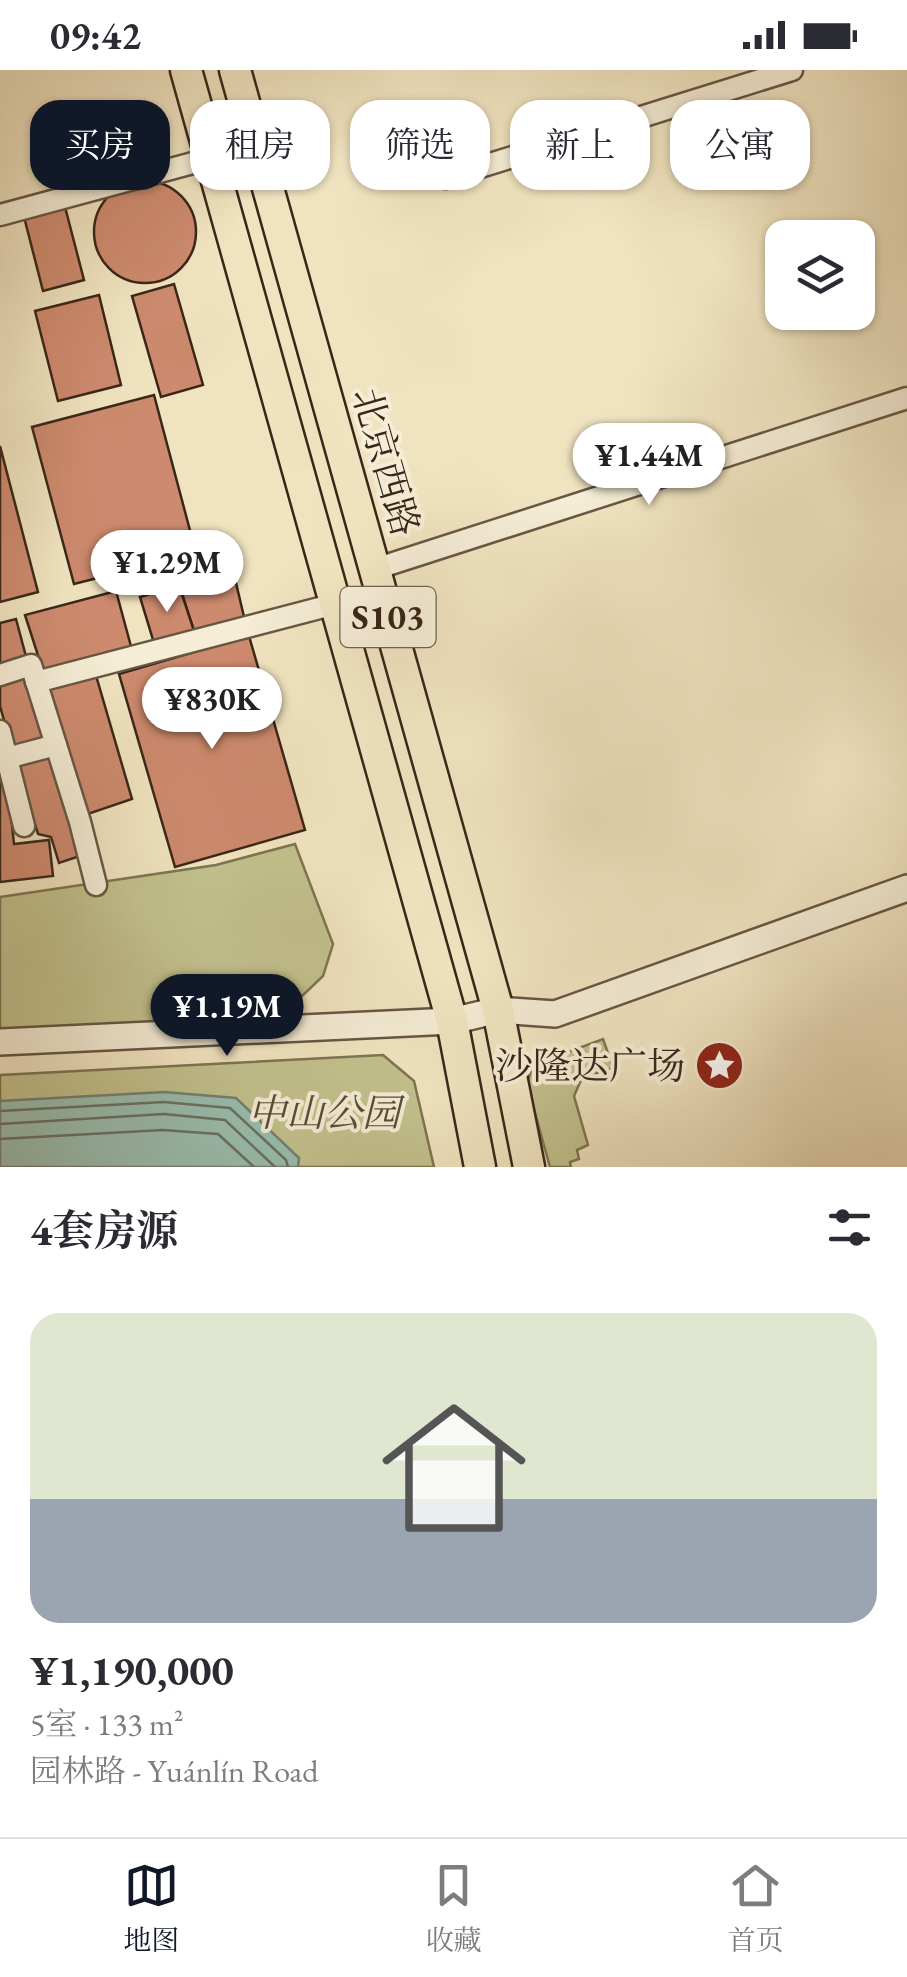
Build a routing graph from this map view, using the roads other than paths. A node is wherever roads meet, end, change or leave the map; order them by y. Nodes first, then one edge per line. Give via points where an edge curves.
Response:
1 (186, 70) edge
2 (234, 70) edge
3 (792, 70) edge
4 (194, 100) edge
5 (243, 100) edge
6 (190, 163) edge
7 (490, 164) edge
8 (219, 190) edge
9 (268, 190) edge
10 (0, 215) edge
11 (907, 398) edge
12 (375, 569) junction
13 (335, 604) junction
14 (0, 675) edge
15 (36, 682) junction
16 (0, 731) edge
17 (56, 745) junction
18 (7, 758) junction
19 (24, 826) dead end
20 (96, 885) dead end
21 (907, 888) edge
22 (498, 1010) junction
23 (452, 1021) junction
24 (0, 1042) edge
25 (480, 1167) edge
26 (529, 1167) edge

1 - 4 main road, S103
2 - 5 main road, 北京西路 / S103
3 - 7 street
6 - 10 street
8 - 13 main road, S103
9 - 12 main road, 北京西路 / S103
11 - 12 street
12 - 22 main road, 北京西路 / S103
13 - 15 street
13 - 23 main road, S103
14 - 15 street via 31,665
15 - 17 street
16 - 18 street
17 - 18 street
17 - 20 street
18 - 19 street
21 - 22 street via 555,1014
22 - 23 street
22 - 26 main road, 北京西路 / S103
23 - 24 street
23 - 25 main road, S103

